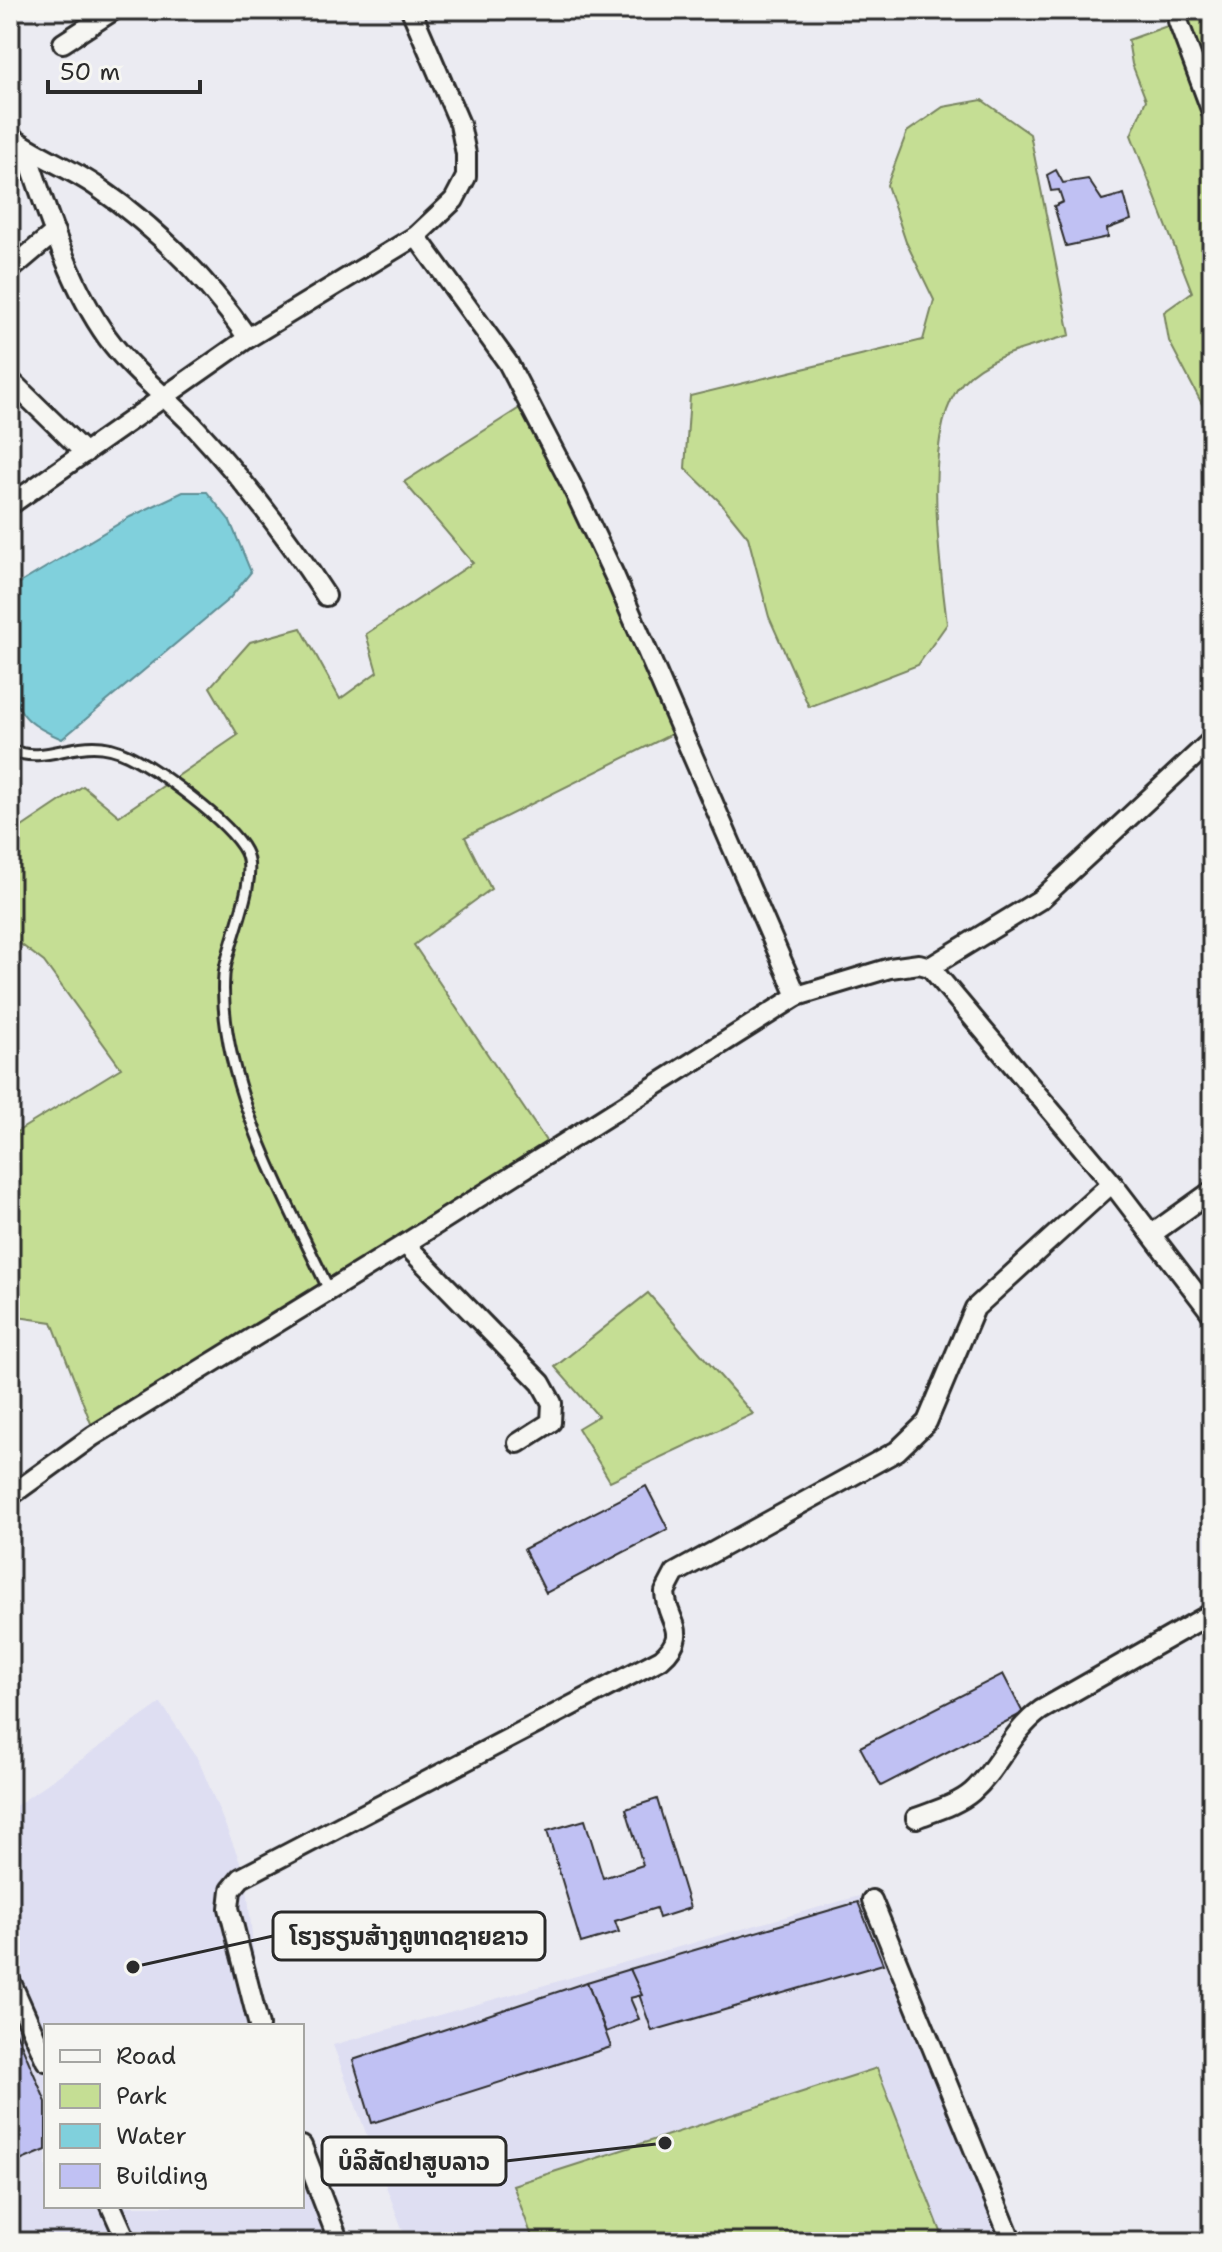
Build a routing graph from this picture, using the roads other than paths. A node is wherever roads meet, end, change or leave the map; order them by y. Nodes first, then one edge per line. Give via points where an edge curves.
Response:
1 (114, 10) edge
2 (411, 10) edge
3 (1178, 21) dead end
4 (63, 43) dead end
5 (1212, 112) edge
6 (18, 142) edge
7 (55, 232) junction
8 (416, 236) junction
9 (10, 270) edge
10 (248, 338) junction
11 (10, 380) edge
12 (166, 397) junction
13 (85, 453) junction
14 (10, 505) edge
15 (326, 596) dead end
16 (1212, 740) edge
17 (10, 750) edge
18 (930, 967) junction
19 (797, 996) junction
20 (1112, 1183) junction
21 (1212, 1191) edge
22 (1152, 1234) junction
23 (405, 1244) junction
24 (329, 1290) junction
25 (1212, 1314) edge
26 (518, 1443) dead end
27 (10, 1496) edge
28 (1212, 1613) edge
29 (916, 1818) dead end
30 (872, 1900) dead end
31 (10, 1980) edge
32 (258, 2024) edge
33 (44, 2056) edge
34 (304, 2151) edge
35 (112, 2208) edge
36 (127, 2242) edge
37 (339, 2242) edge
38 (1012, 2242) edge

1 - 4 street
2 - 8 street via 460,124 466,154 466,177 454,200
3 - 5 street
6 - 7 street
6 - 10 street via 95,185 185,258
7 - 9 street
7 - 12 street via 106,336
8 - 10 street
8 - 19 street via 508,363 571,484
10 - 12 street
11 - 13 street
12 - 13 street
12 - 15 street via 246,482
13 - 14 street
16 - 18 street via 1041,899
17 - 24 lane via 41,756 81,745 105,746 129,755 183,790 246,853 249,872 224,974 225,1022 267,1158
18 - 19 street via 890,968
18 - 20 street
19 - 23 street
20 - 22 street
20 - 32 street via 975,1308 935,1406 914,1437 675,1573 665,1592 676,1642 661,1659 235,1883 229,1908
21 - 22 street
22 - 25 street
23 - 24 street
23 - 26 street via 541,1383 552,1403 551,1422
24 - 27 street via 93,1436
28 - 29 street via 1041,1710 972,1792
30 - 38 street
31 - 33 street
34 - 37 street
35 - 36 street

